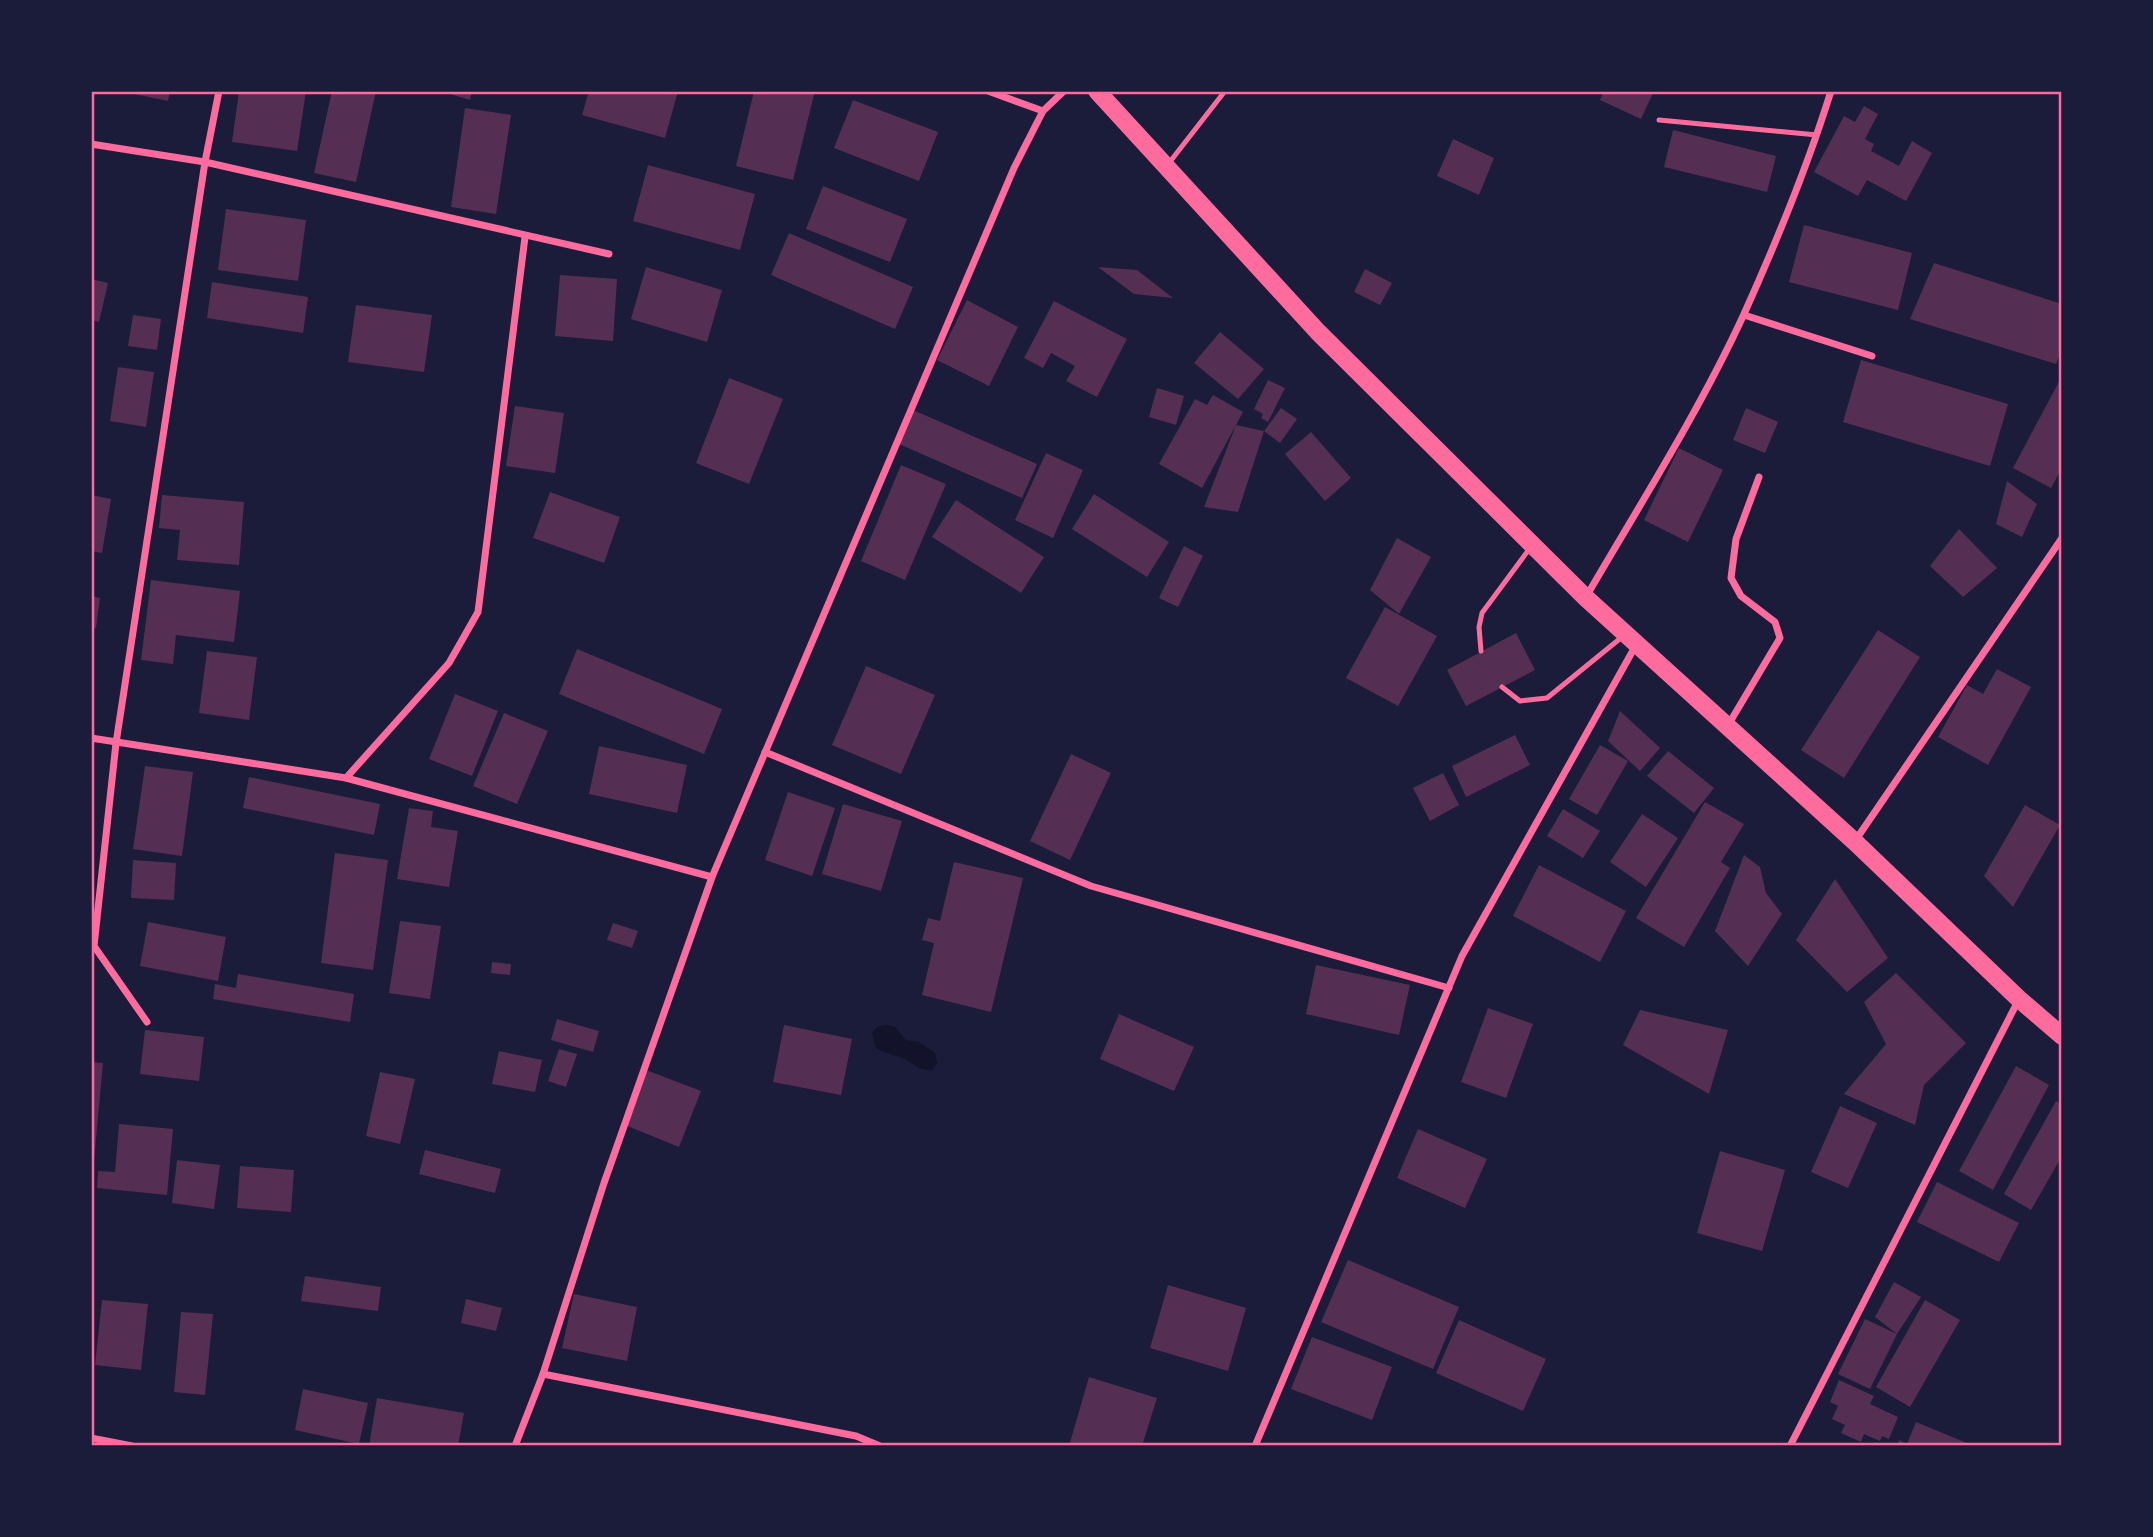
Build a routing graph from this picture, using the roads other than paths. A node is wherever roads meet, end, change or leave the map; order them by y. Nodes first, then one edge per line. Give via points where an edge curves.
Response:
1 (219, 91) edge
2 (988, 91) edge
3 (1064, 91) edge
4 (1097, 91) edge
5 (1225, 91) edge
6 (1831, 91) edge
7 (1043, 111) junction
8 (1659, 120) dead end
9 (1817, 135) junction
10 (91, 144) edge
11 (205, 162) junction
12 (1167, 166) junction
13 (525, 237) junction
14 (609, 254) dead end
15 (1744, 314) junction
16 (1872, 356) dead end
17 (1759, 477) dead end
18 (2062, 538) edge
19 (1532, 545) junction
20 (1586, 598) junction
21 (1630, 640) junction
22 (1481, 652) dead end
23 (1502, 687) dead end
24 (1727, 727) junction
25 (91, 738) edge
26 (116, 743) junction
27 (765, 752) junction
28 (346, 778) junction
29 (1854, 842) junction
30 (712, 877) junction
31 (93, 947) edge
32 (1449, 988) junction
33 (2019, 999) junction
34 (147, 1022) dead end
35 (2062, 1036) edge
36 (543, 1374) junction
37 (91, 1438) edge
38 (132, 1446) edge
39 (515, 1446) edge
40 (880, 1446) edge
41 (1255, 1446) edge
42 (1790, 1446) edge

1 - 11 street
2 - 7 street
3 - 7 street
4 - 12 main road
5 - 12 lane
6 - 9 street
7 - 27 street via 1014,168
8 - 9 lane
9 - 15 street
10 - 11 street
11 - 13 street
11 - 26 street
12 - 19 main road via 1318,332
13 - 14 street
13 - 28 street via 478,612 449,663
15 - 16 street
15 - 20 street
17 - 24 street via 1735,539 1731,578 1741,596 1775,622 1780,638
18 - 29 street
19 - 20 main road
19 - 22 lane via 1482,613
20 - 21 main road
21 - 23 lane via 1547,698 1520,701
21 - 24 main road
21 - 32 street
24 - 29 main road
25 - 26 street
26 - 28 street
26 - 31 street
27 - 30 street
27 - 32 street via 1091,887
28 - 30 street
29 - 33 main road
30 - 36 street via 604,1183
31 - 34 street
32 - 41 street
33 - 35 main road
33 - 42 street
36 - 39 street
36 - 40 street via 856,1436
37 - 38 street

